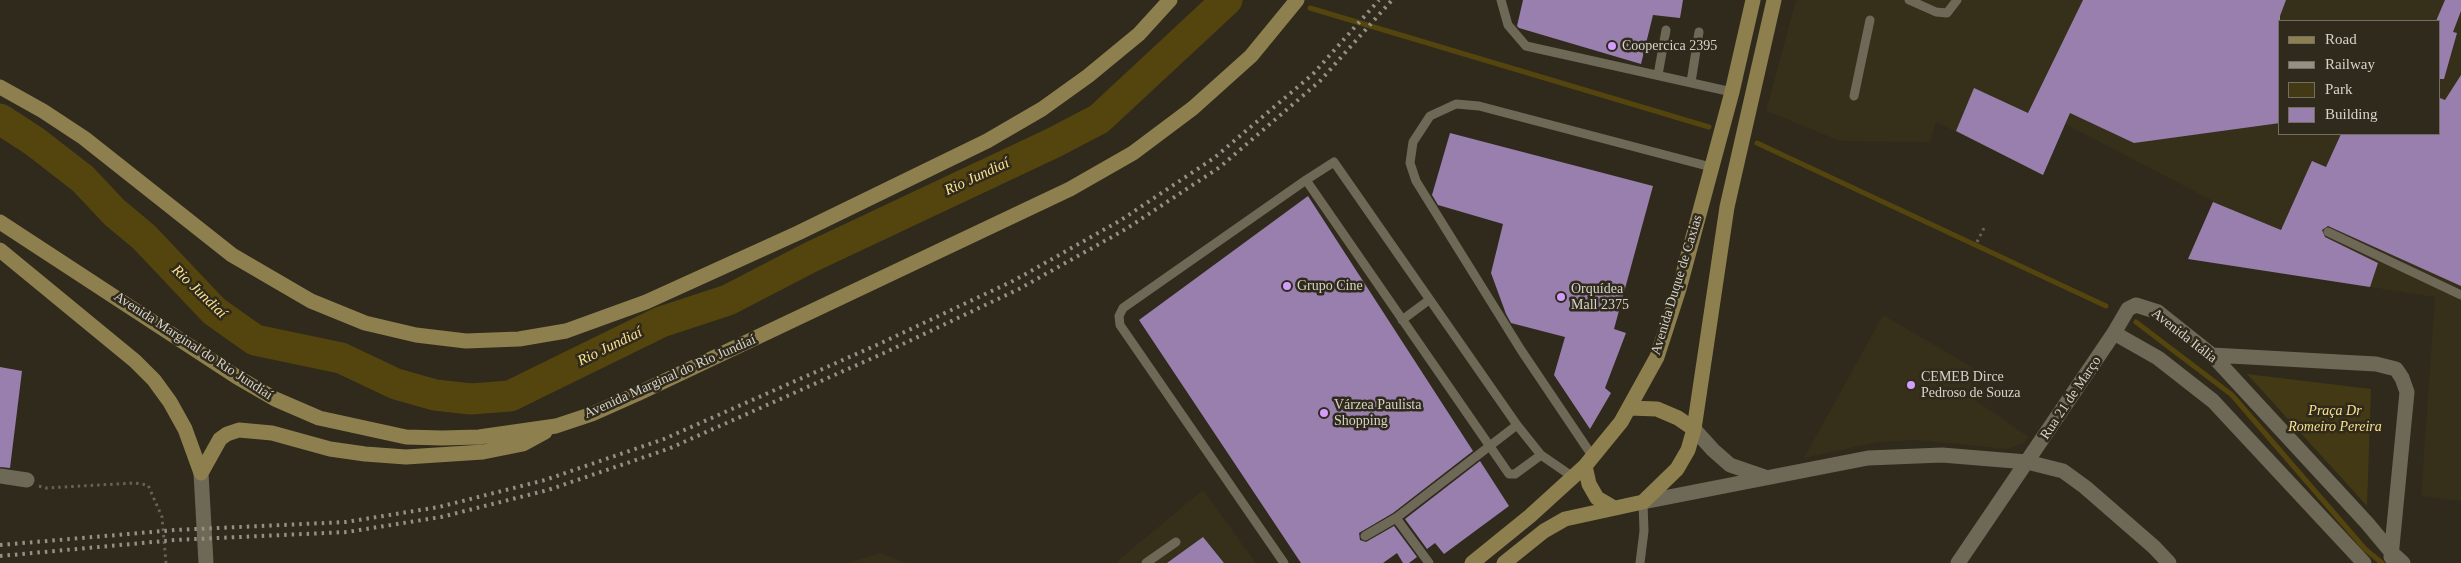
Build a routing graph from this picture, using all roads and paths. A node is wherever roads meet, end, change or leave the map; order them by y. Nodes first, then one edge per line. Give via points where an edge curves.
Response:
1 (1170, 0) edge
2 (1297, 0) edge
3 (1501, 0) edge
4 (1753, 0) edge
5 (1774, 0) edge
6 (1909, 0) edge
7 (1957, 0) edge
8 (1870, 20) dead end
9 (1666, 30) dead end
10 (1699, 32) dead end
11 (1658, 75) junction
12 (1691, 82) junction
13 (0, 87) edge
14 (1732, 92) junction
15 (1854, 96) dead end
16 (1711, 167) junction
17 (1306, 180) junction
18 (0, 222) edge
19 (1984, 226) dead end
20 (2328, 232) dead end
21 (1977, 242) dead end
22 (0, 250) edge
23 (2461, 295) edge
24 (1429, 300) junction
25 (1402, 320) junction
26 (2114, 334) junction
27 (2212, 355) junction
28 (1630, 408) junction
29 (1518, 425) junction
30 (556, 426) junction
31 (1694, 429) junction
32 (1490, 446) junction
33 (1541, 455) junction
34 (1589, 462) junction
35 (2028, 462) junction
36 (201, 473) junction
37 (0, 476) edge
38 (1574, 477) junction
39 (1766, 477) junction
40 (27, 480) joint
41 (1644, 502) junction
42 (1614, 508) junction
43 (1396, 518) junction
44 (1365, 536) dead end
45 (1176, 542) dead end
46 (206, 559) edge
47 (2394, 560) edge
48 (166, 563) edge
49 (1146, 563) edge
50 (1284, 563) edge
51 (1429, 563) edge
52 (1472, 563) edge
53 (1504, 563) edge
54 (1640, 563) edge
55 (1958, 563) edge
56 (2169, 563) edge
57 (2364, 563) edge

1 - 13 main road via 1139,34 1088,76 1042,109 987,141 798,233 646,302 566,331 519,339 466,341 416,335 365,324 311,301 232,255 84,138
2 - 30 main road, Avenida Marginal do Rio Jundiaí via 1251,56 1193,108 1133,153 1070,189 637,394
3 - 11 lane via 1508,25 1526,46
4 - 14 main road, Avenida Duque de Caxias
5 - 31 main road, Avenida Duque de Caxias via 1727,207
6 - 7 lane via 1936,12 1947,13
8 - 15 lane
9 - 11 lane
10 - 12 lane
11 - 12 lane
12 - 14 lane
14 - 16 main road, Avenida Duque de Caxias
16 - 28 main road, Avenida Duque de Caxias via 1657,357
16 - 34 lane via 1479,106 1456,104 1430,116 1413,142 1410,162 1416,181
17 - 24 lane via 1334,162
17 - 25 lane
17 - 50 lane via 1123,308 1119,316 1120,325
18 - 30 main road, Avenida Marginal do Rio Jundiaí via 237,377 275,399 319,418 382,433 433,438 480,438
19 - 21 path
20 - 23 lane
22 - 36 main road via 154,380 185,429
24 - 25 lane
24 - 29 lane
25 - 32 lane
26 - 27 street, Avenida Itália via 2128,309 2144,306 2158,312
26 - 35 street, Rua 21 de Março
26 - 57 street via 2158,358 2213,401
27 - 47 street, Avenida Itália via 2368,523
27 - 47 street via 2376,364 2396,369 2407,392
28 - 31 main road via 1657,409
28 - 34 main road, Avenida Duque de Caxias
29 - 32 lane
29 - 33 lane
30 - 36 main road via 523,444 483,452 406,457 330,449 272,433 239,430 220,439
31 - 39 street via 1730,465
31 - 41 main road via 1688,450 1677,469
32 - 33 lane via 1512,475
32 - 43 lane
33 - 38 lane
34 - 38 main road, Avenida Duque de Caxias
34 - 42 main road via 1589,484 1597,498
35 - 39 street via 1942,455 1868,458
35 - 55 street, Rua 21 de Março
35 - 56 street via 2063,471
36 - 46 street
37 - 40 street
38 - 52 main road, Avenida Duque de Caxias
39 - 41 street
40 - 48 path via 46,488 148,485 162,517
41 - 42 main road
41 - 54 lane
42 - 53 main road via 1566,519 1544,531
43 - 44 lane
43 - 51 lane
45 - 49 lane

